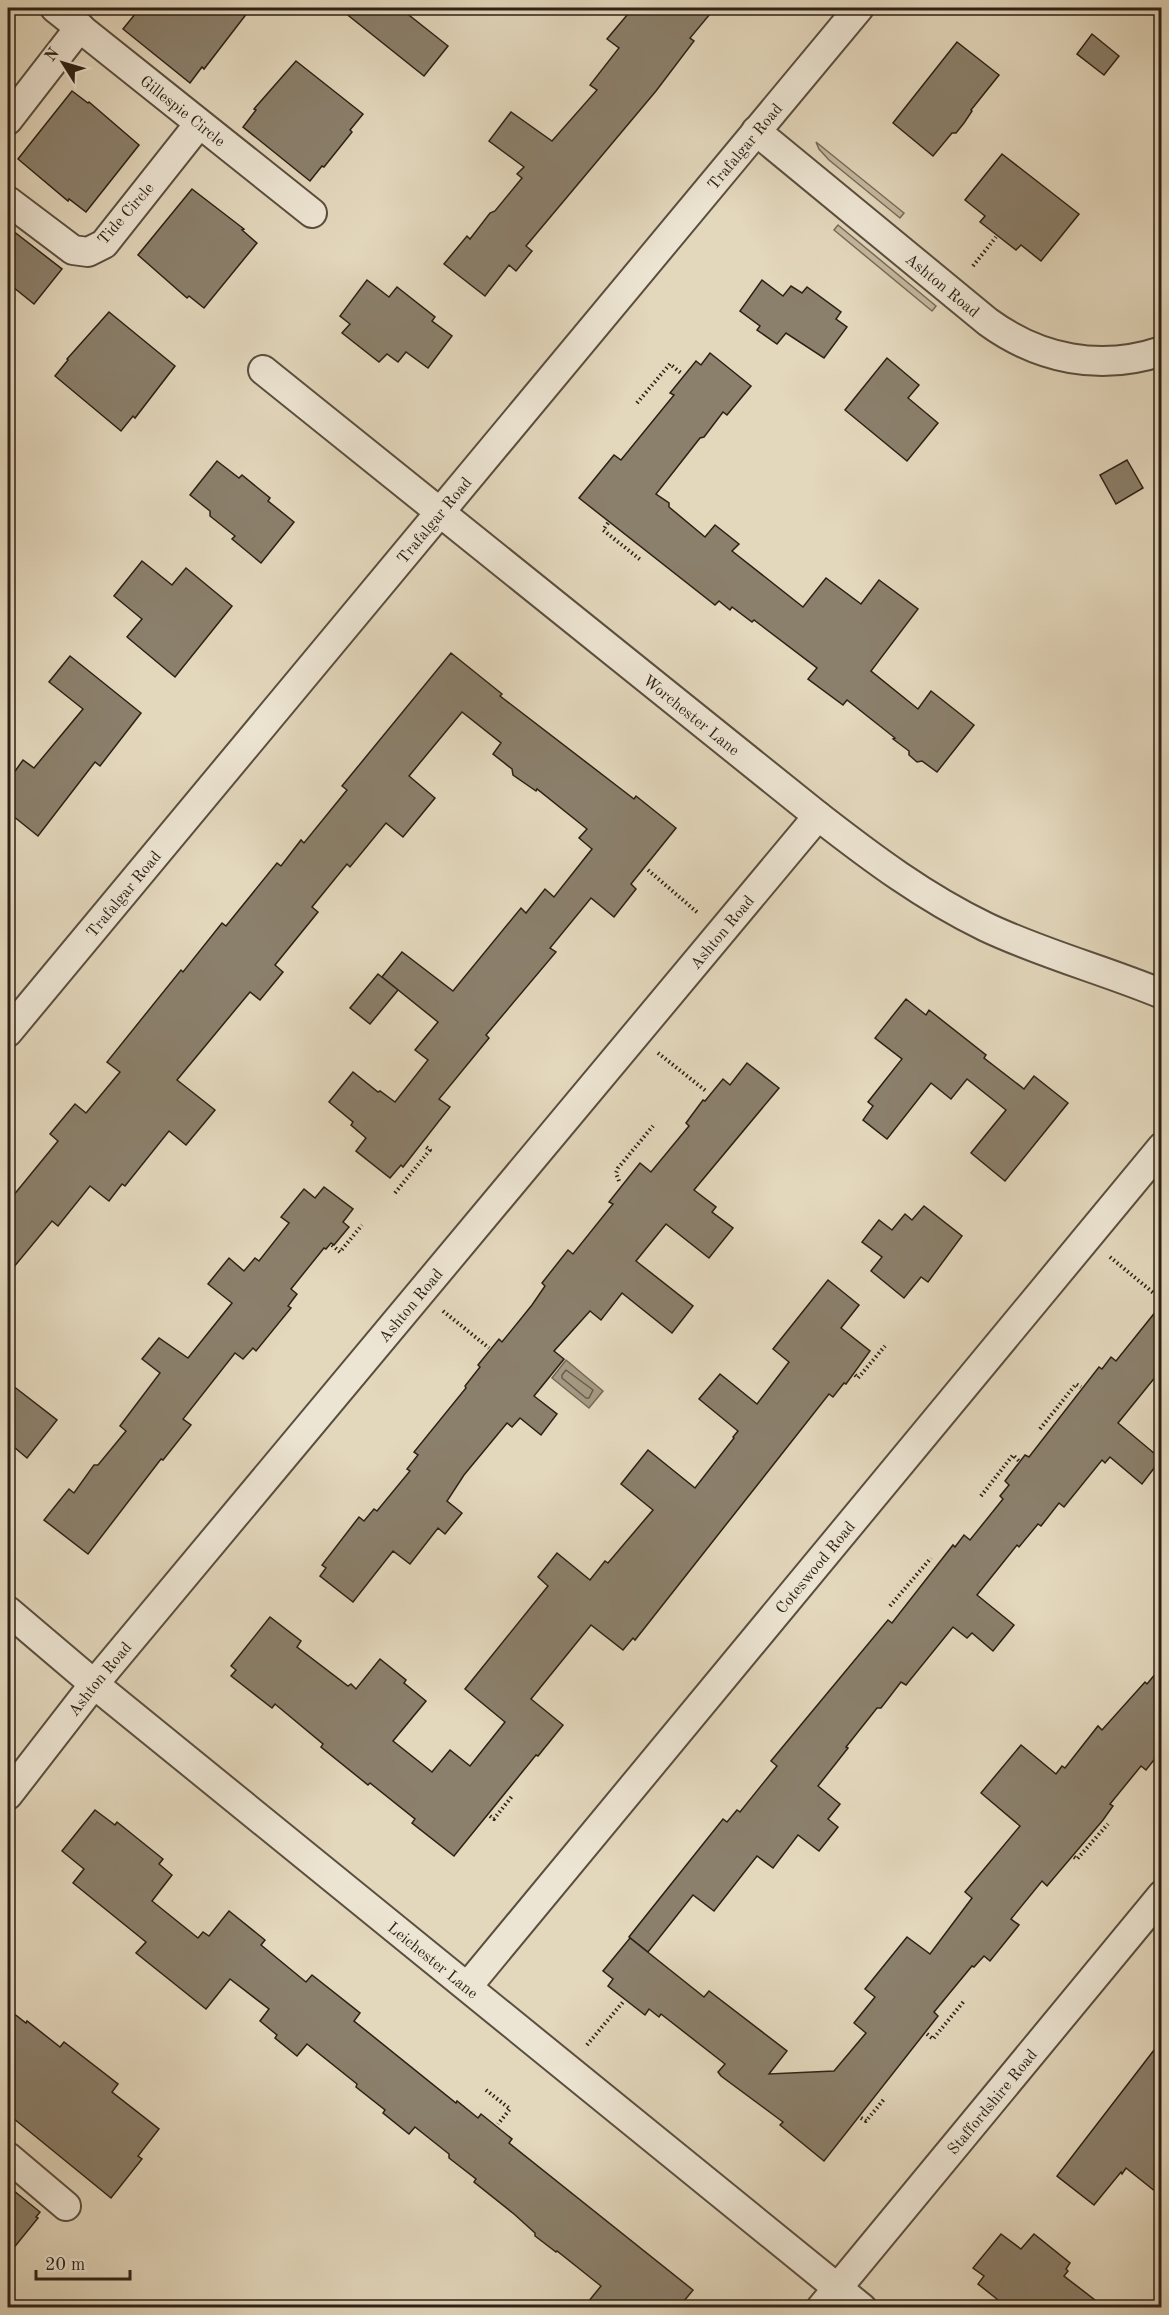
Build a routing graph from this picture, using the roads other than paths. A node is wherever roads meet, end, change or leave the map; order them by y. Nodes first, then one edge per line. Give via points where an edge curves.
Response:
1 (55, 8) edge
2 (859, 8) edge
3 (80, 27) junction
4 (8, 120) edge
5 (198, 124) junction
6 (756, 131) junction
7 (8, 201) edge
8 (312, 213) dead end
9 (1161, 351) edge
10 (263, 370) dead end
11 (438, 511) junction
12 (818, 816) junction
13 (1161, 994) edge
14 (8, 1032) edge
15 (1161, 1147) edge
16 (8, 1611) edge
17 (94, 1684) junction
18 (8, 1795) edge
19 (1161, 1895) edge
20 (468, 1986) junction
21 (8, 2157) edge
22 (66, 2206) dead end
23 (829, 2297) edge
24 (862, 2307) edge

1 - 3 street, Gillespie Circle
2 - 6 street, Trafalgar Road
3 - 4 street
3 - 5 street, Gillespie Circle
5 - 7 street, Tide Circle via 104,244 88,252 73,250
5 - 8 street, Gillespie Circle
6 - 9 street, Ashton Road via 988,322 1019,342 1060,358 1084,361 1112,362
6 - 11 street, Trafalgar Road
10 - 11 street, Worchester Lane
11 - 12 street, Worchester Lane
11 - 14 street, Trafalgar Road
12 - 13 street, Worchester Lane via 925,895 986,927 1048,954 1122,977
12 - 17 street, Ashton Road
15 - 20 street, Coteswood Road
16 - 17 street, Leichester Lane
17 - 18 street, Ashton Road
17 - 20 street, Leichester Lane
19 - 23 street, Staffordshire Road
20 - 23 street, Leichester Lane
21 - 22 street
23 - 24 street, Leichester Lane

